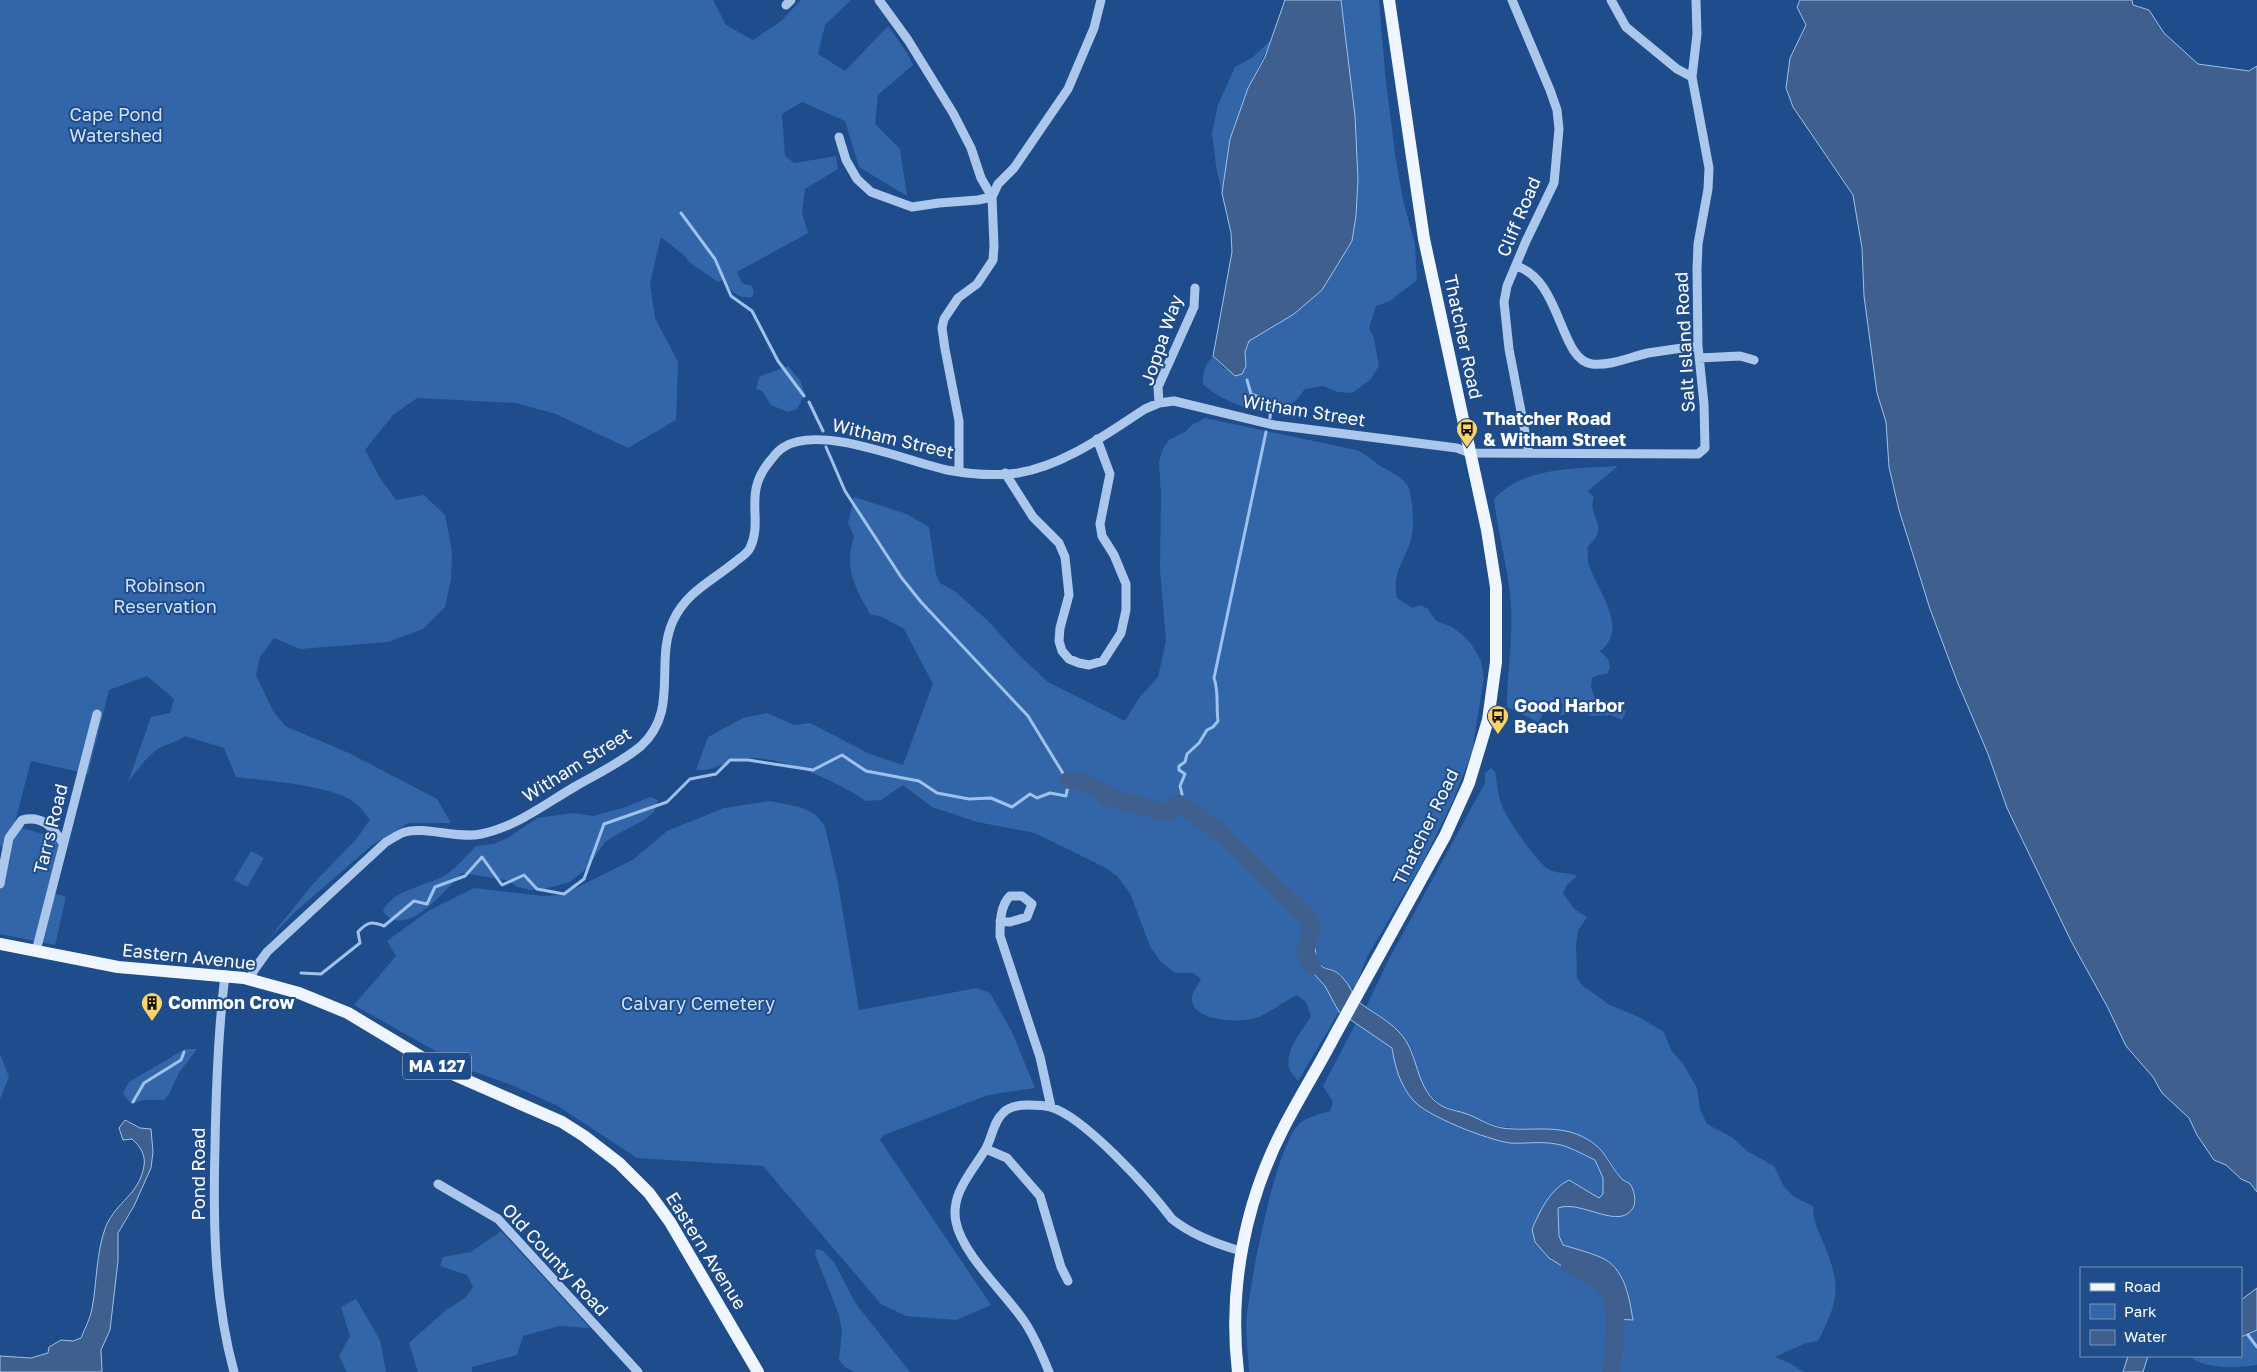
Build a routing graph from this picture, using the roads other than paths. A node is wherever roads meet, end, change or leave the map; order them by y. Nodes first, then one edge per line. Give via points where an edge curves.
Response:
1 (879, 0) edge
2 (1101, 0) edge
3 (1390, 0) edge
4 (1512, 0) edge
5 (1611, 0) edge
6 (1696, 0) edge
7 (1692, 77) junction
8 (839, 137) dead end
9 (992, 197) junction
10 (1516, 266) junction
11 (1194, 288) dead end
12 (1698, 346) junction
13 (1699, 358) junction
14 (1754, 360) dead end
15 (1159, 403) junction
16 (1097, 439) junction
17 (1470, 453) junction
18 (1529, 453) junction
19 (959, 471) junction
20 (1005, 473) junction
21 (97, 714) dead end
22 (63, 843) junction
23 (0, 884) edge
24 (1000, 921) dead end
25 (0, 944) edge
26 (36, 951) junction
27 (225, 975) junction
28 (250, 979) junction
29 (1051, 1107) junction
30 (986, 1150) junction
31 (438, 1184) dead end
32 (1241, 1250) junction
33 (1068, 1281) dead end
34 (234, 1372) edge
35 (638, 1372) edge
36 (758, 1372) edge
37 (1049, 1372) edge
38 (1238, 1372) edge

1 - 9 street via 953,113
2 - 9 street via 1094,28 1068,89 1014,168 998,184
3 - 17 main road, Thatcher Road via 1424,239
4 - 10 street, Cliff Road via 1550,90 1559,129 1554,183
5 - 7 street via 1626,27
6 - 7 street, Salt Island Road via 1697,34
7 - 12 street, Salt Island Road via 1709,168 1698,244
8 - 9 street via 846,160 857,179 881,196 912,207
9 - 19 street via 993,260 976,284 948,310 942,328 959,421
10 - 12 street via 1529,270 1538,281 1552,300 1569,346 1589,364
10 - 18 street, Cliff Road via 1507,286 1505,322
11 - 15 street, Joppa Way via 1194,307 1158,387
12 - 13 street, Salt Island Road
13 - 14 street via 1740,356
13 - 18 street, Salt Island Road via 1705,448 1698,454
15 - 16 street, Witham Street
15 - 17 street, Witham Street via 1174,401 1274,425 1457,448
16 - 20 street, Witham Street via 1062,459 1038,468
16 - 20 street via 1110,474 1100,524 1102,536 1126,584 1126,610 1121,633 1103,661 1089,665 1079,663 1062,651 1060,628 1069,595 1065,556 1059,543 1033,516
17 - 18 street, Salt Island Road
17 - 32 main road, Thatcher Road via 1496,587 1496,662 1488,720 1460,806 1298,1100 1267,1163 1250,1211
19 - 20 street, Witham Street
19 - 28 street, Witham Street via 817,438 798,440 782,448 757,480 753,540 748,552 690,596 674,620 664,668 666,698 656,725 641,745 547,805 509,825 479,834 406,831 386,842 267,952
21 - 22 street, Tarrs Road
22 - 23 street via 49,824 31,818 22,820 9,838
22 - 26 street, Tarrs Road via 62,858
24 - 29 street via 1002,944 1040,1056
25 - 26 main road, Eastern Avenue / MA 127
26 - 27 main road, Eastern Avenue / MA 127 via 118,967
27 - 28 main road, Eastern Avenue / MA 127
27 - 34 street, Pond Road via 217,1068 215,1218 220,1298
28 - 36 main road, Eastern Avenue / MA 127 via 299,993 348,1013 441,1069 562,1122 613,1157 649,1193 670,1222
29 - 30 street via 1020,1105 1003,1113
29 - 32 street via 1085,1127 1183,1228 1215,1243
30 - 33 street via 1007,1158 1040,1196
30 - 37 street via 966,1178 955,1208 957,1228 972,1255 1024,1321
31 - 35 street, Old County Road via 498,1219
32 - 38 main road, Thatcher Road via 1235,1306

